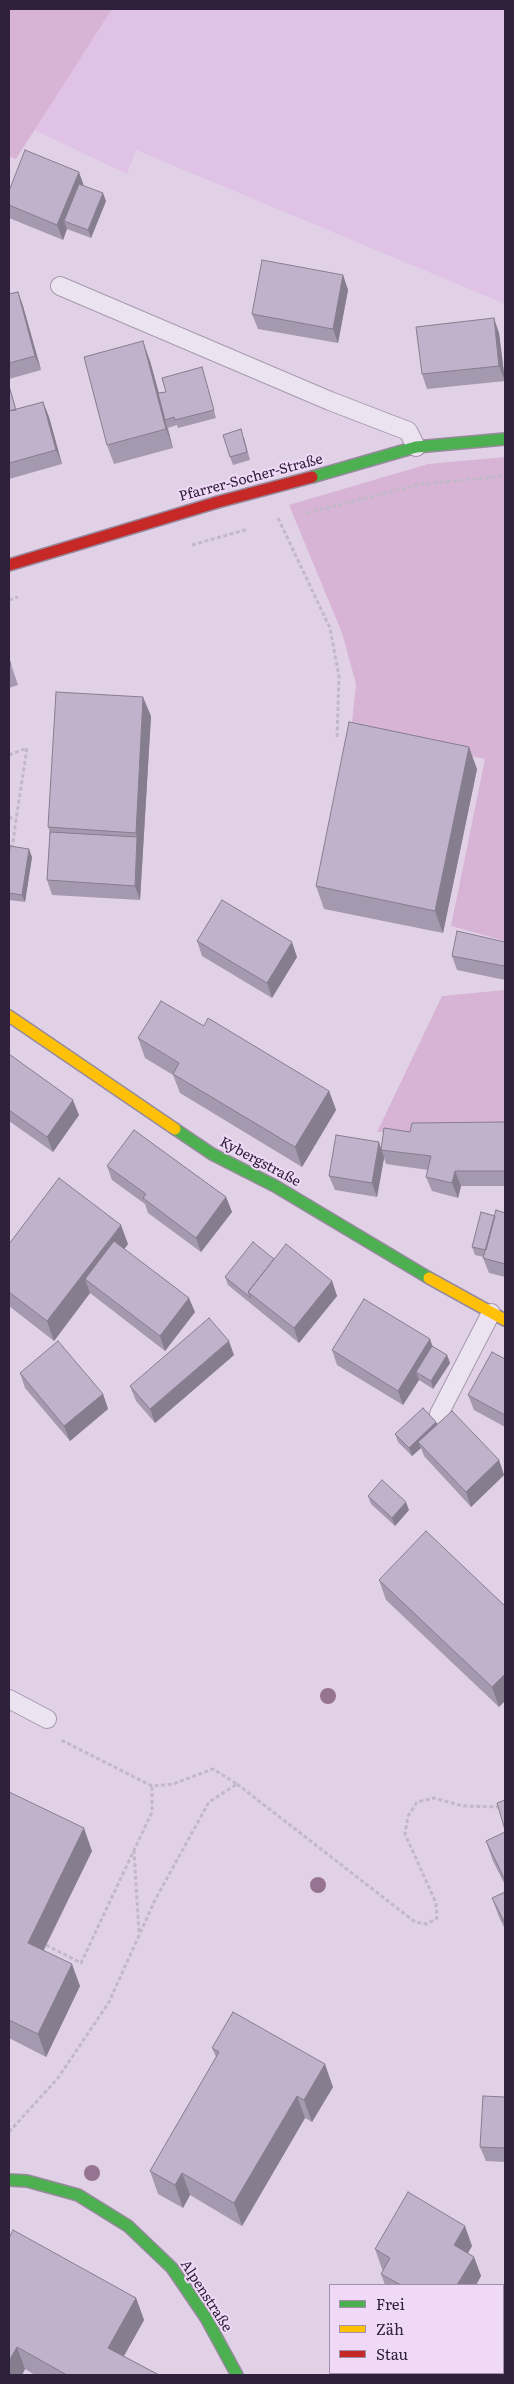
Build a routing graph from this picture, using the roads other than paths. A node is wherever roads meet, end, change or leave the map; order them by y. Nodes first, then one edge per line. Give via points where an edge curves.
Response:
1 (60, 286) dead end
2 (505, 439) edge
3 (416, 447) junction
4 (9, 565) edge
5 (9, 1016) edge
6 (498, 1316) edge
7 (439, 1414) dead end
8 (9, 1699) edge
9 (47, 1719) road end
10 (9, 2180) edge
11 (237, 2375) edge

1 - 3 lane via 330,402 408,431
2 - 3 street, Pfarrer-Socher-Straße
3 - 4 street, Pfarrer-Socher-Straße
5 - 6 street, Kybergstraße via 212,1154 275,1186 453,1294
6 - 7 lane
8 - 9 lane
10 - 11 street, Alpenstraße via 27,2181 78,2195 128,2226 172,2268 206,2318

